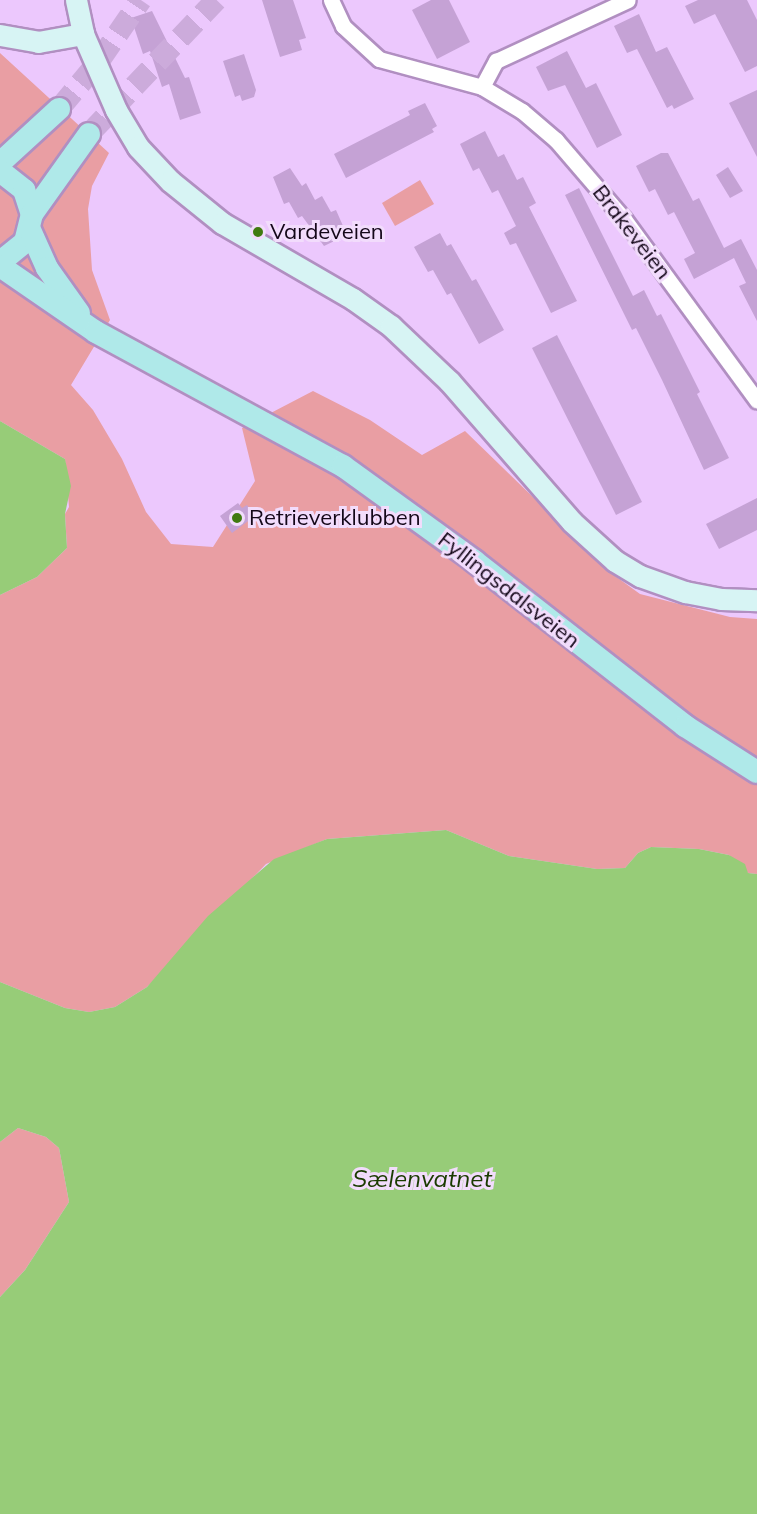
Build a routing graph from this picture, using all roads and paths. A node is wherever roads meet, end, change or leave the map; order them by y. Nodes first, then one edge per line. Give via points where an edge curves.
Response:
1 (76, 0) edge
2 (331, 0) edge
3 (628, 0) edge
4 (83, 34) junction
5 (0, 35) edge
6 (482, 87) junction
7 (59, 109) tunnel mouth
8 (89, 134) tunnel mouth
9 (0, 164) edge
10 (0, 171) edge
11 (31, 222) junction
12 (0, 264) edge
13 (96, 333) junction
14 (757, 401) edge
15 (757, 600) edge
16 (757, 772) edge

1 - 4 main road
2 - 6 street, Brakeveien via 343,26 379,59
3 - 6 street via 496,61
4 - 5 main road via 38,42
4 - 15 main road via 125,127 170,181 222,223 353,299 398,332 449,381 599,549 659,585 721,599
6 - 14 street, Brakeveien via 522,111 601,190
7 - 9 main road
8 - 11 main road
10 - 11 main road, Fyllingsdalsveien via 24,190
11 - 12 main road via 18,251
11 - 13 main road, Fyllingsdalsveien via 47,268
12 - 13 main road, Fyllingsdalsveien
13 - 16 main road, Fyllingsdalsveien via 343,466 474,561 685,726

